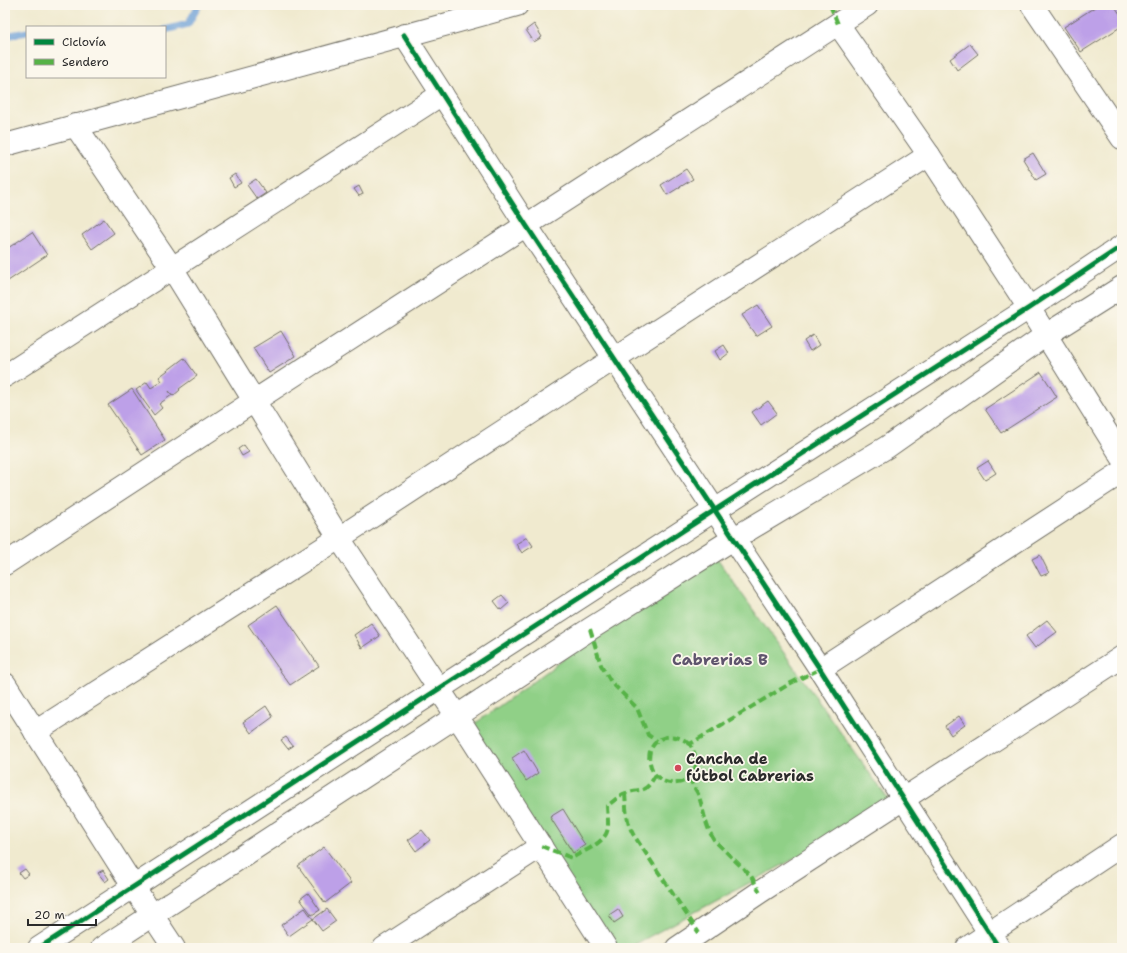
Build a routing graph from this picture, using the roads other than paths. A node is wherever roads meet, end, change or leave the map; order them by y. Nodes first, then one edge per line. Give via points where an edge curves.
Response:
1 (517, 5) edge
2 (867, 5) edge
3 (1032, 5) edge
4 (838, 24) junction
5 (404, 35) junction
6 (442, 94) junction
7 (75, 125) junction
8 (1122, 138) edge
9 (5, 145) edge
10 (929, 155) junction
11 (526, 225) junction
12 (1122, 246) edge
13 (172, 268) junction
14 (1122, 287) edge
15 (1029, 308) junction
16 (1046, 336) junction
17 (615, 358) junction
18 (8, 368) edge
19 (254, 401) junction
20 (1122, 457) edge
21 (1122, 472) edge
22 (715, 510) junction
23 (339, 538) junction
24 (733, 538) junction
25 (5, 564) edge
26 (1122, 658) edge
27 (820, 668) junction
28 (5, 684) edge
29 (439, 688) junction
30 (456, 716) junction
31 (35, 732) junction
32 (904, 799) junction
33 (1122, 845) edge
34 (541, 846) junction
35 (133, 886) junction
36 (151, 915) junction
37 (994, 940) edge
38 (39, 948) edge
39 (102, 948) edge
40 (174, 948) edge
41 (384, 948) edge
42 (606, 948) edge
43 (677, 948) edge
44 (967, 948) edge

1 - 5 street
2 - 4 street
3 - 8 street
4 - 10 street
4 - 11 street
5 - 6 street
5 - 7 street
6 - 11 street
6 - 13 street
7 - 9 street
7 - 13 street
10 - 15 street
10 - 17 street
11 - 17 street
11 - 19 street
12 - 15 street
13 - 18 street
13 - 19 street
14 - 16 street
15 - 16 street
15 - 22 street
16 - 20 street
16 - 24 street via 888,447
17 - 22 street
17 - 23 street
19 - 23 street
19 - 25 street
21 - 27 street
22 - 24 street
22 - 29 street
23 - 29 street
23 - 31 street
24 - 27 street
24 - 30 street
26 - 32 street
27 - 32 street
28 - 31 street
29 - 30 street
29 - 35 street
30 - 34 street
30 - 36 street
31 - 35 street
32 - 37 street
32 - 43 street
33 - 37 street
34 - 41 street
34 - 42 street
35 - 36 street
35 - 38 street
36 - 39 street
36 - 40 street
37 - 44 street

